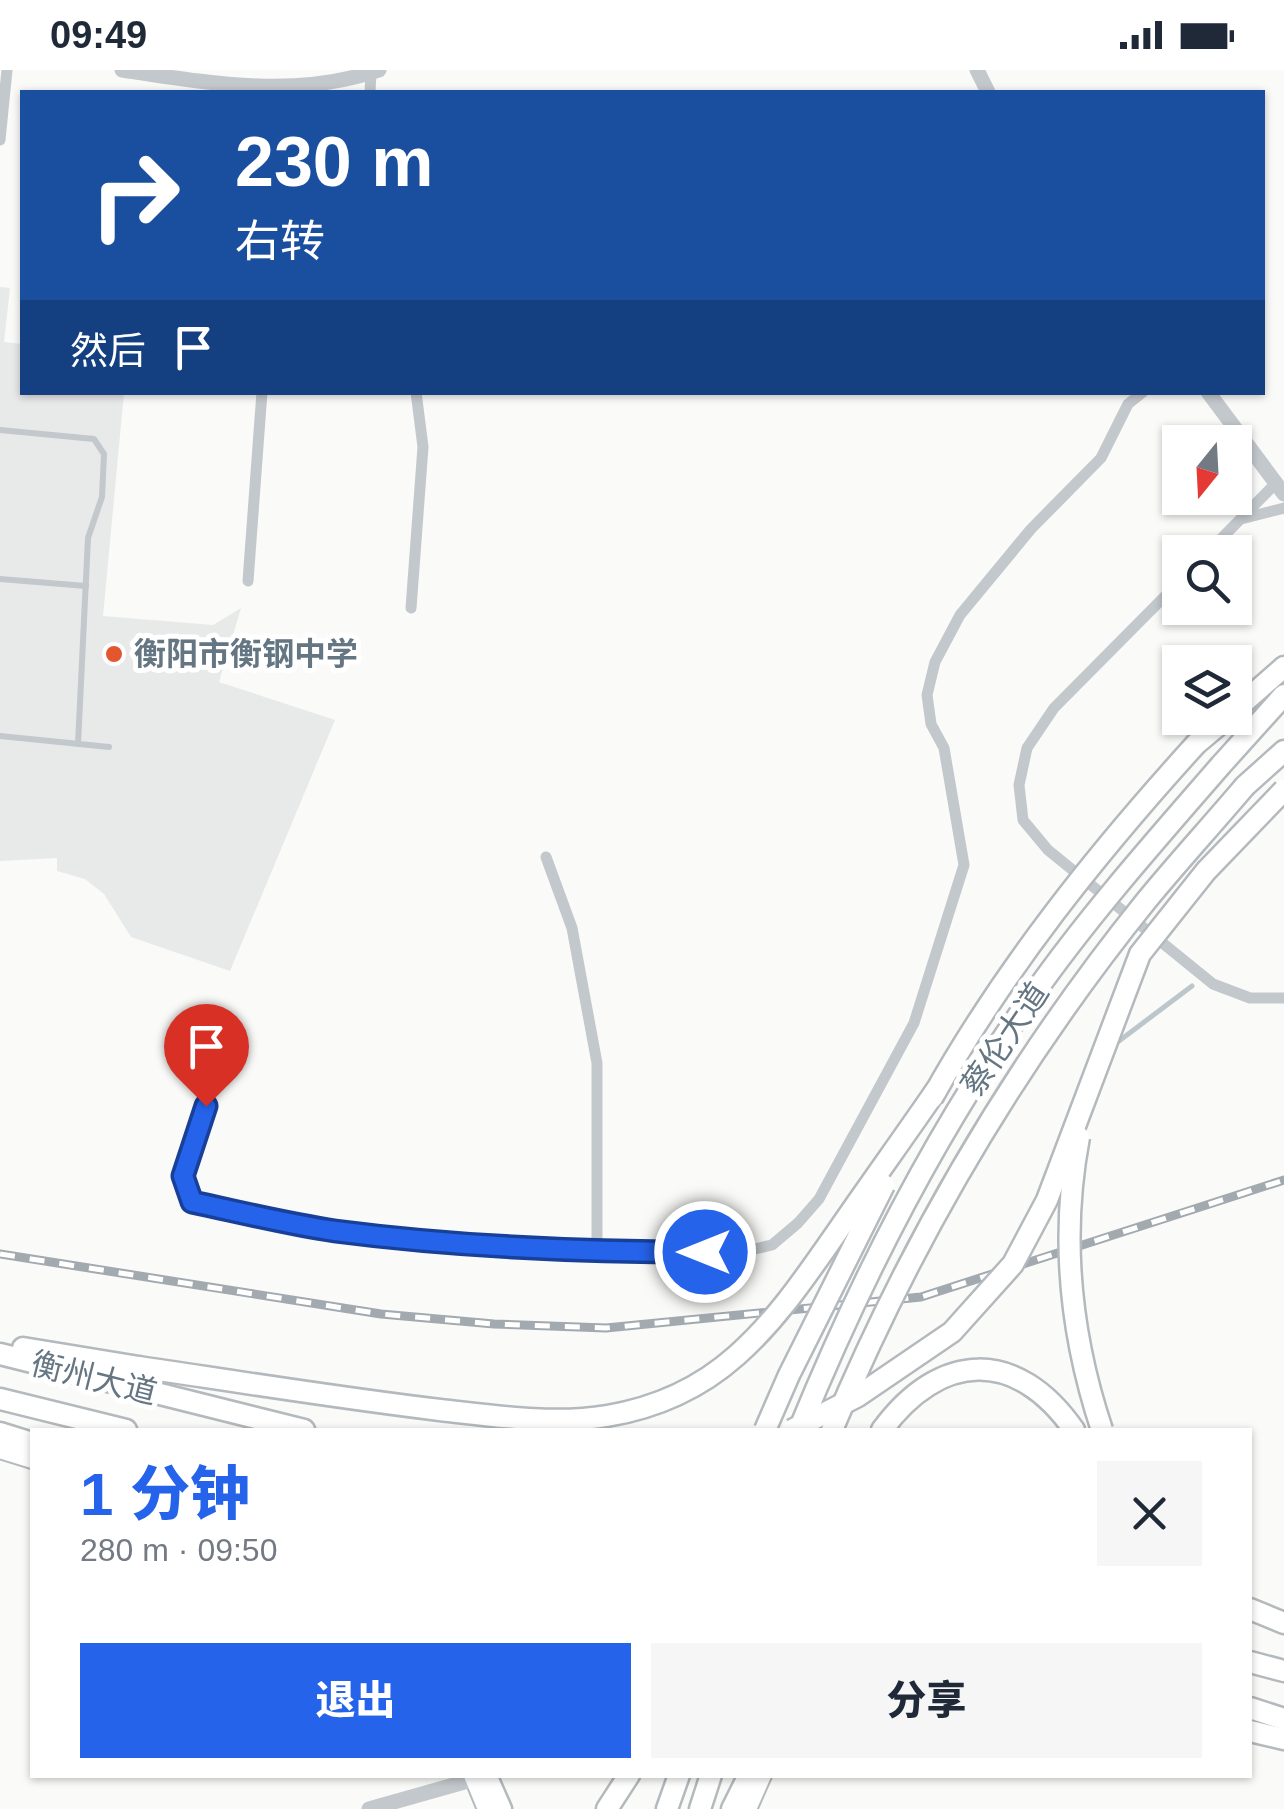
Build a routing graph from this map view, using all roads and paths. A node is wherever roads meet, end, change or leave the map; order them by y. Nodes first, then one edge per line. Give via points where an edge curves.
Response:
1 (7, 70) edge
2 (122, 70) edge
3 (374, 71) edge
4 (269, 90) edge
5 (0, 140) edge
6 (262, 395) edge
7 (416, 395) edge
8 (1139, 395) edge
9 (1210, 395) edge
10 (0, 430) edge
11 (1282, 487) edge
12 (1284, 508) edge
13 (1241, 519) junction
14 (1225, 535) edge
15 (0, 579) edge
16 (248, 581) dead end
17 (86, 586) junction
18 (1162, 598) edge
19 (411, 608) dead end
20 (1284, 667) edge
21 (1252, 695) edge
22 (1284, 695) edge
23 (1207, 735) edge
24 (0, 736) edge
25 (78, 744) junction
26 (109, 747) dead end
27 (1284, 752) edge
28 (1284, 790) edge
29 (546, 857) dead end
30 (1284, 998) edge
31 (937, 1089) junction
32 (1088, 1091) junction
33 (206, 1106) dead end
34 (597, 1252) junction
35 (0, 1344) edge
36 (0, 1354) edge
37 (0, 1399) edge
38 (118, 1428) edge
39 (296, 1428) edge
40 (766, 1428) edge
41 (797, 1428) edge
42 (799, 1428) edge
43 (833, 1428) edge
44 (884, 1428) edge
45 (1073, 1428) edge
46 (1101, 1428) edge
47 (0, 1433) edge
48 (30, 1442) edge
49 (0, 1449) edge
50 (30, 1458) edge
51 (1252, 1612) edge
52 (1284, 1624) edge
53 (1252, 1663) edge
54 (1284, 1671) edge
55 (1252, 1708) edge
56 (1284, 1717) edge
57 (1252, 1731) edge
58 (1284, 1739) edge
59 (627, 1778) edge
60 (678, 1778) edge
61 (711, 1778) edge
62 (739, 1778) edge
63 (747, 1778) edge
64 (761, 1778) edge
65 (478, 1779) edge
66 (368, 1809) edge
67 (393, 1809) edge
68 (487, 1809) edge
69 (500, 1809) edge
70 (606, 1809) edge
71 (667, 1809) edge
72 (700, 1809) edge
73 (730, 1809) edge
74 (747, 1809) edge

1 - 5 street
2 - 4 street
3 - 4 street via 316,87
6 - 16 street
7 - 19 street via 422,447
8 - 34 street via 1101,458 1031,528 960,615 934,662 927,696 931,724 944,748 964,865 914,1023 818,1199 772,1245 741,1252
9 - 11 street
10 - 17 lane via 100,444 102,497 88,538
11 - 13 street
12 - 13 street
13 - 14 street
15 - 17 lane
17 - 25 lane
18 - 30 street via 1054,708 1028,748 1018,785 1024,820 1048,850 1213,984 1250,998
20 - 21 highway
22 - 41 highway, 蔡伦大道, bridge via 1119,883 1032,995 906,1205
23 - 31 highway, bridge via 1058,906
24 - 25 lane
25 - 26 lane
27 - 43 highway, 蔡伦大道, bridge via 1146,902 1010,1089 871,1337
28 - 32 highway, bridge via 1206,871 1140,954
29 - 34 street via 572,928 597,1063
31 - 35 highway, bridge via 764,1330 694,1387 650,1406 605,1416 502,1416
31 - 40 highway, bridge via 867,1216
32 - 42 highway, bridge via 1030,1236 988,1296 904,1368
32 - 46 highway, bridge via 1070,1206 1069,1272 1076,1340
33 - 34 street via 183,1176 192,1202 331,1230
36 - 39 highway, 衡州大道
37 - 38 highway, 衡州大道
44 - 45 highway via 927,1384 959,1370 1024,1380 1055,1402
47 - 48 highway
49 - 50 main road
51 - 52 highway
53 - 54 highway
55 - 56 highway
57 - 58 highway
59 - 70 highway
60 - 71 highway
61 - 72 highway
62 - 73 highway
63 - 73 highway
64 - 74 main road
65 - 66 street
65 - 67 street
65 - 68 main road
65 - 69 highway

